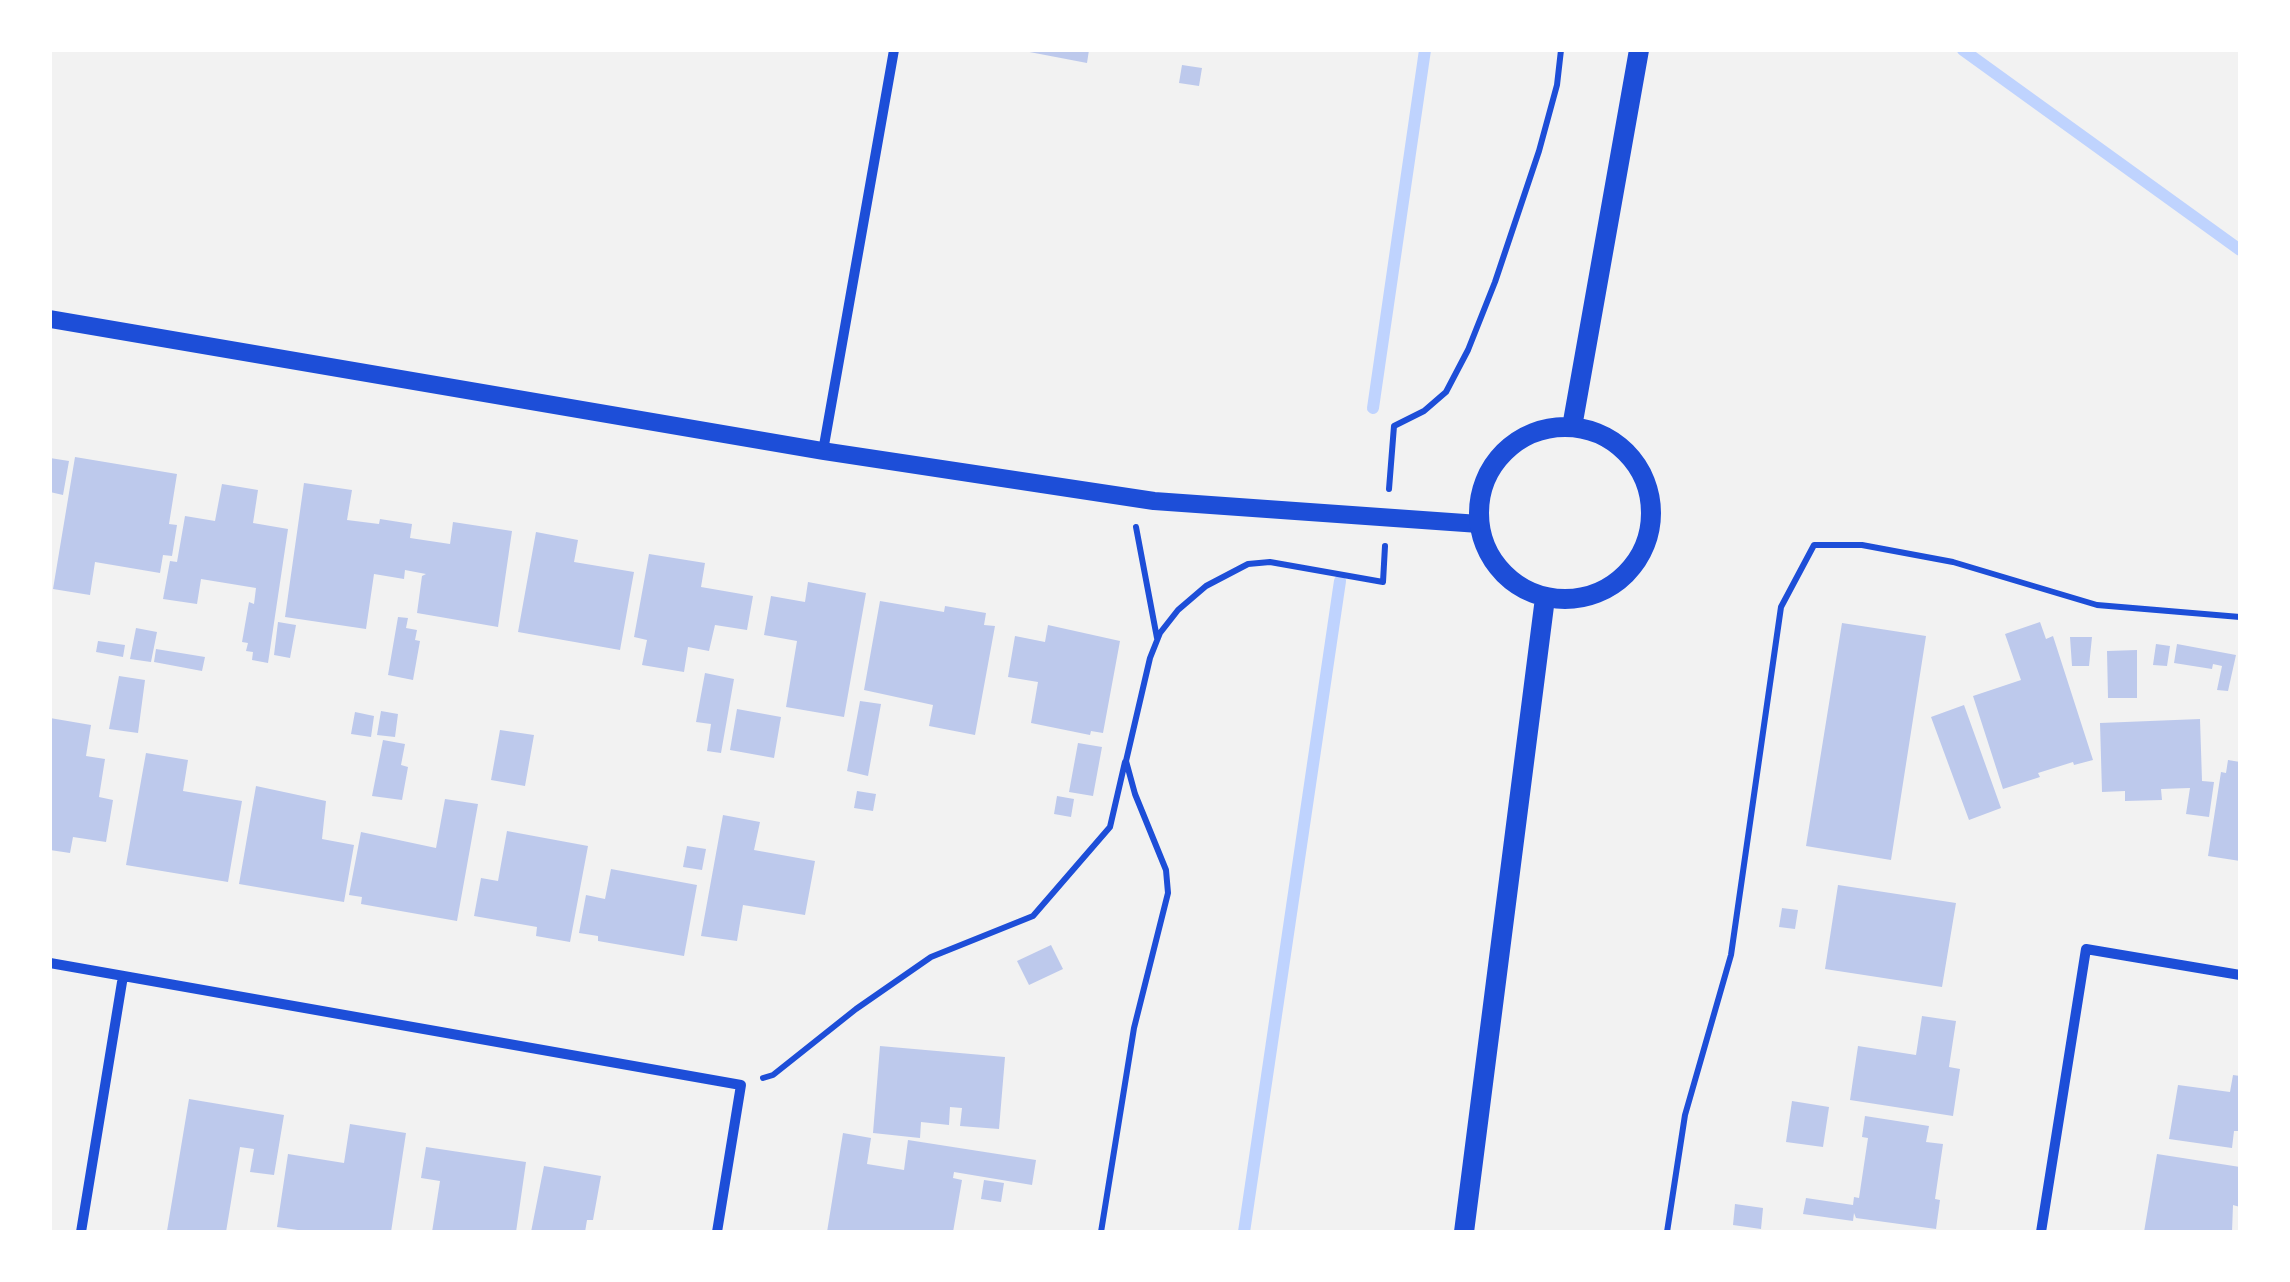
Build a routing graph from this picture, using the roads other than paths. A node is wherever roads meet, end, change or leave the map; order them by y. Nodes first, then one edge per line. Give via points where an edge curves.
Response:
1 (894, 50) edge
2 (1639, 50) edge
3 (50, 320) edge
4 (1572, 427) junction
5 (822, 452) junction
6 (1479, 524) junction
7 (1545, 598) junction
8 (50, 964) edge
9 (2240, 975) edge
10 (124, 976) junction
11 (81, 1232) edge
12 (717, 1232) edge
13 (1464, 1232) edge
14 (2041, 1232) edge

1 - 5 street
2 - 4 main road
3 - 5 street
4 - 6 main road via 1529,435 1505,452 1482,488
4 - 7 main road via 1620,446 1639,469 1650,495 1651,524 1643,552 1626,575 1574,600
5 - 6 street via 1130,496
6 - 7 main road via 1500,571
7 - 13 main road
8 - 10 street
9 - 14 street via 2086,949
10 - 11 street
10 - 12 street via 741,1085

